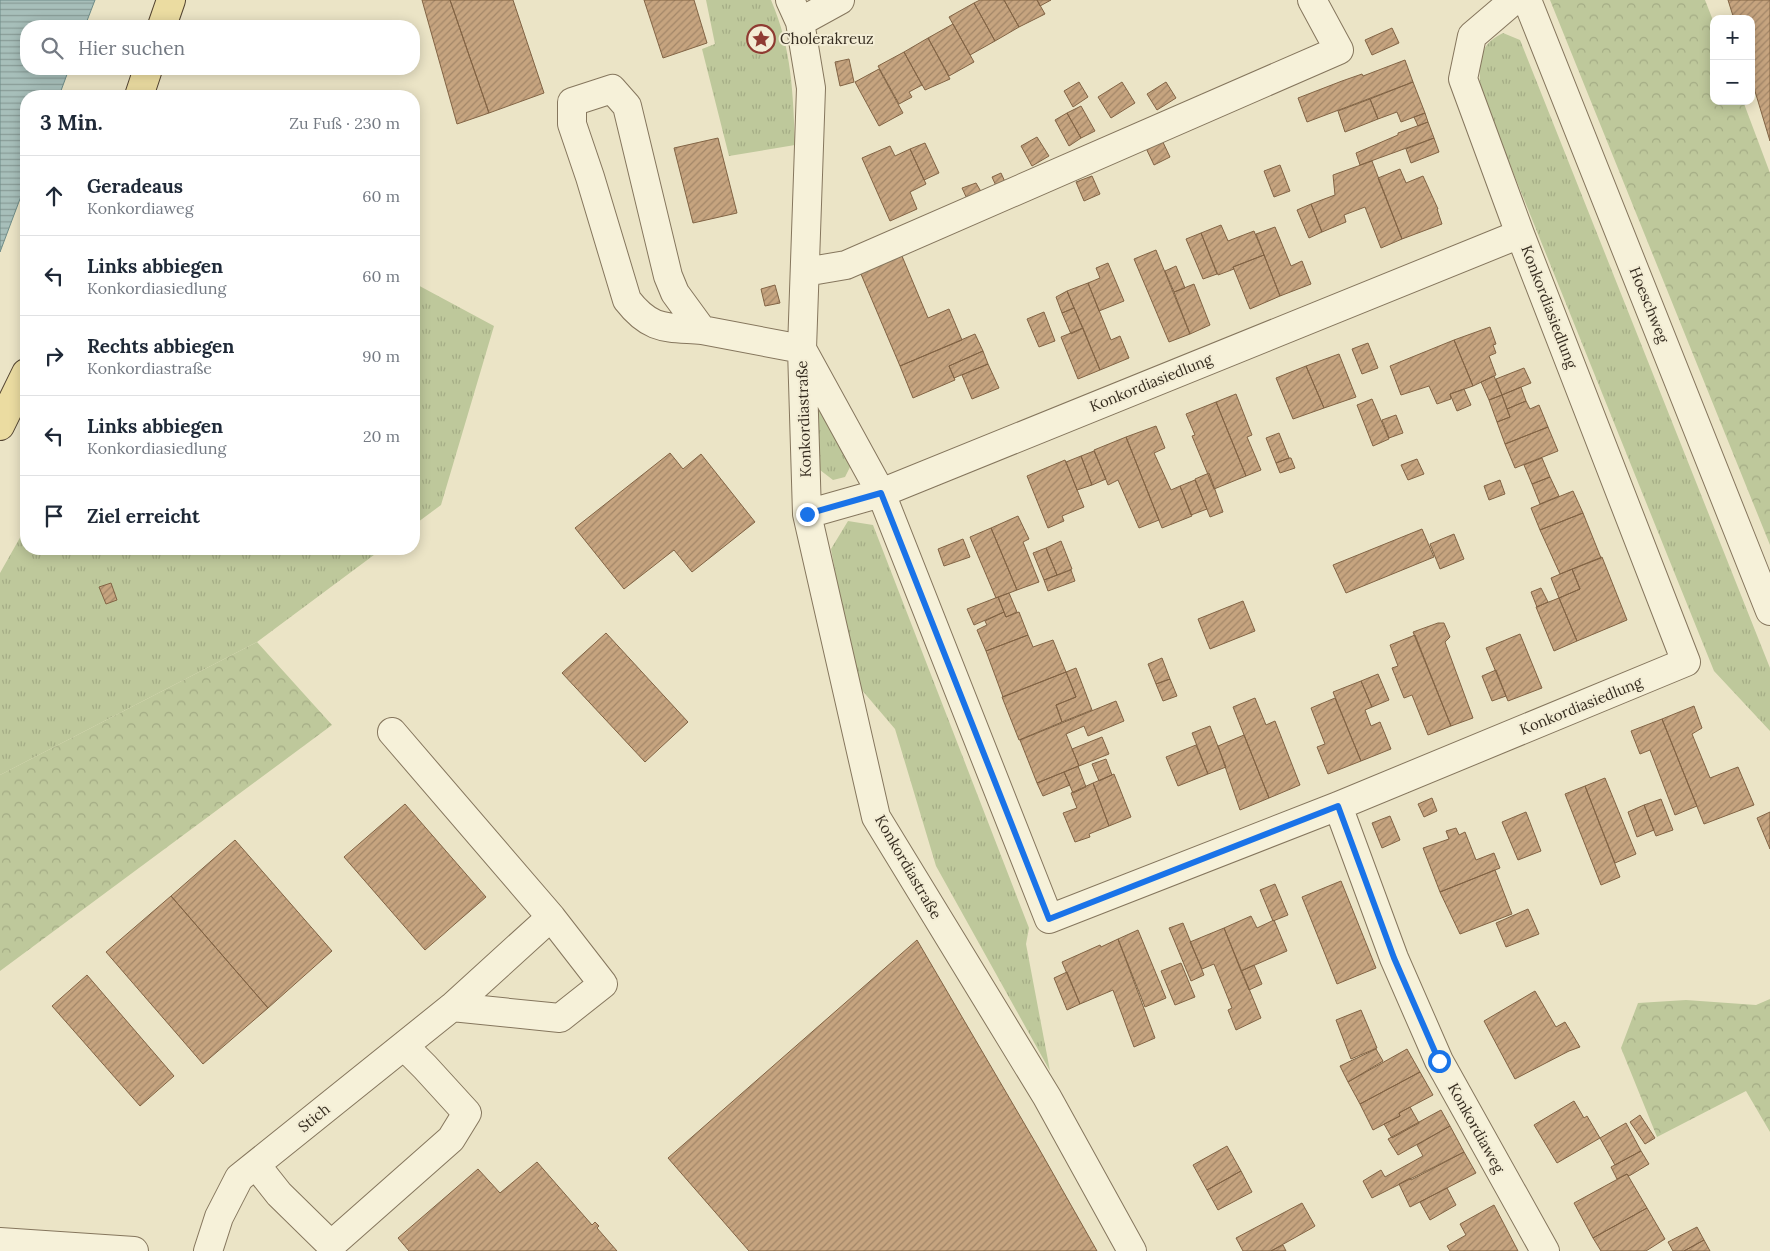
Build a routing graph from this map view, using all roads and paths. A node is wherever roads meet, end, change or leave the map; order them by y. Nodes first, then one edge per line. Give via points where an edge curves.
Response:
1 (171, 0) edge
2 (840, 0) edge
3 (1312, 0) edge
4 (1514, 0) edge
5 (1527, 0) edge
6 (795, 11) edge
7 (164, 20) edge
8 (146, 75) edge
9 (141, 90) edge
10 (1520, 234) junction
11 (805, 272) junction
12 (702, 330) junction
13 (802, 349) junction
14 (20, 385) edge
15 (0, 426) edge
16 (881, 493) junction
17 (807, 514) junction
18 (1770, 611) edge
19 (392, 732) dead end
20 (1338, 806) junction
21 (551, 917) junction
22 (1049, 919) joint
23 (452, 1007) junction
24 (404, 1046) junction
25 (256, 1165) junction
26 (0, 1242) edge
27 (134, 1251) edge
28 (208, 1251) edge
29 (1132, 1251) edge
30 (1545, 1251) edge

1 - 7 main road
2 - 6 street
3 - 11 street via 1338,50 846,265
4 - 10 street, Konkordiasiedlung via 1472,36 1463,79
5 - 18 street, Hoeschweg
6 - 11 street, Konkordiastraße via 810,88
8 - 9 main road
10 - 16 street, Konkordiasiedlung
10 - 20 street, Konkordiasiedlung via 1686,662
11 - 13 street, Konkordiastraße
12 - 12 street via 675,293 668,276 627,106 612,89 572,102 572,124 627,300 638,314 658,326
12 - 13 street
13 - 16 street, Konkordiastraße
13 - 17 street, Konkordiastraße
14 - 15 main road
16 - 17 street, Konkordiasiedlung
16 - 22 street, Konkordiastraße
17 - 29 street, Konkordiastraße via 876,817 1047,1097
19 - 21 street
20 - 22 street, Konkordiasiedlung
20 - 30 street, Konkordiaweg via 1394,958 1439,1061
21 - 23 street, Stich
21 - 23 street via 603,984 560,1018
23 - 24 street, Stich
24 - 25 street, Stich
24 - 25 street via 467,1113 452,1139 331,1246 279,1194
25 - 28 street, Stich via 239,1178 219,1217
26 - 27 street

